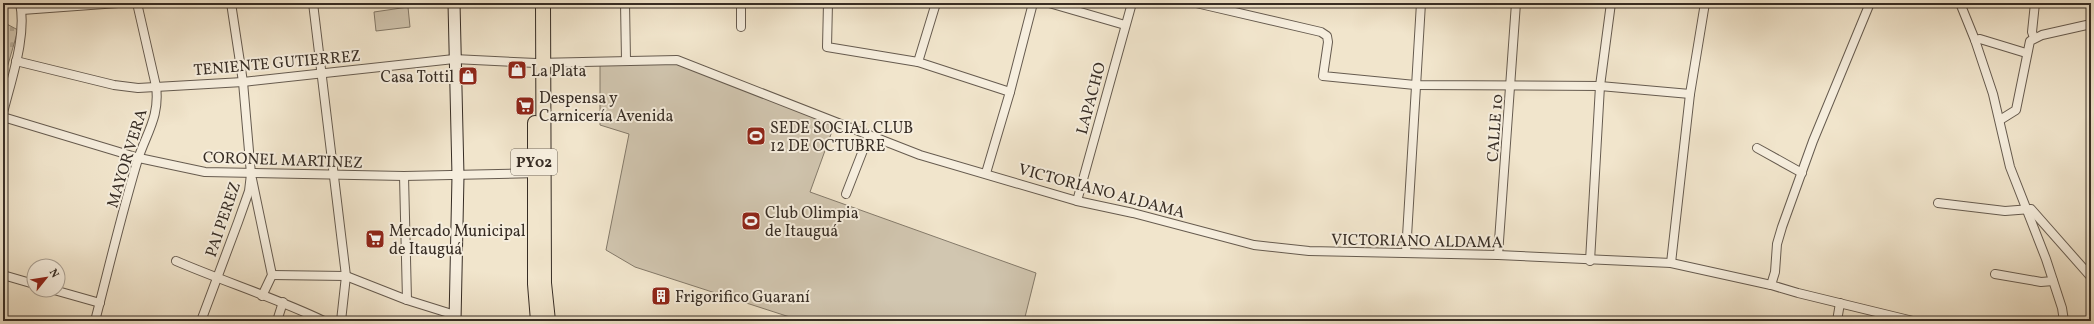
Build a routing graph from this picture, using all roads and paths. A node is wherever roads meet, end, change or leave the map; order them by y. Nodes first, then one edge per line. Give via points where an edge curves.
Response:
1 (118, 3) edge
2 (137, 3) edge
3 (231, 3) edge
4 (313, 3) edge
5 (454, 3) edge
6 (536, 3) edge
7 (543, 3) edge
8 (625, 3) edge
9 (741, 3) edge
10 (828, 3) edge
11 (936, 3) edge
12 (1033, 3) edge
13 (1049, 3) edge
14 (1132, 3) edge
15 (1196, 3) edge
16 (1421, 3) edge
17 (1516, 3) edge
18 (1611, 3) edge
19 (1705, 3) edge
20 (1870, 3) edge
21 (1960, 3) edge
22 (2035, 3) edge
23 (21, 7) edge
24 (2091, 24) edge
25 (1125, 25) junction
26 (741, 27) dead end
27 (2034, 38) junction
28 (1975, 40) junction
29 (2026, 53) junction
30 (454, 59) junction
31 (626, 60) junction
32 (16, 61) junction
33 (918, 62) junction
34 (540, 63) junction
35 (321, 74) junction
36 (243, 82) junction
37 (1511, 84) junction
38 (1415, 85) junction
39 (156, 86) junction
40 (1600, 86) junction
41 (1010, 92) junction
42 (1690, 94) junction
43 (3, 113) edge
44 (3, 117) edge
45 (2000, 120) junction
46 (869, 135) junction
47 (1758, 148) dead end
48 (139, 158) junction
49 (539, 173) junction
50 (986, 173) junction
51 (1802, 173) junction
52 (252, 174) junction
53 (332, 174) junction
54 (404, 176) junction
55 (458, 176) junction
56 (846, 194) dead end
57 (1077, 201) junction
58 (1938, 203) dead end
59 (2028, 209) junction
60 (1406, 253) junction
61 (1498, 255) junction
62 (1590, 260) junction
63 (176, 261) dead end
64 (1671, 263) junction
65 (1995, 274) dead end
66 (3, 275) edge
67 (272, 275) junction
68 (346, 276) junction
69 (2091, 277) edge
70 (216, 278) junction
71 (2053, 281) junction
72 (26, 282) edge
73 (1771, 285) junction
74 (66, 293) edge
75 (262, 296) junction
76 (407, 300) junction
77 (284, 302) junction
78 (100, 303) junction
79 (1840, 303) junction
80 (455, 318) edge
81 (1908, 320) edge
82 (95, 321) edge
83 (200, 321) edge
84 (277, 321) edge
85 (324, 321) edge
86 (341, 321) edge
87 (538, 321) edge
88 (548, 321) edge
89 (1837, 321) edge
90 (2064, 321) edge

1 - 23 street
2 - 39 street, MAYOR VERA
3 - 36 street, PAI PEREZ
4 - 35 street
5 - 30 street
6 - 34 highway, PY02
7 - 34 highway, PY02
8 - 31 street
9 - 26 street
10 - 33 street via 827,47
11 - 33 street
12 - 41 street
13 - 25 street
14 - 25 street, LAPACHO
15 - 38 street via 1321,32 1327,36 1328,42 1323,76
16 - 38 street
17 - 37 street, CALLE 10
18 - 40 street
19 - 42 street
20 - 51 street
21 - 28 street
22 - 27 street via 2032,32
23 - 32 street via 23,19
24 - 27 street
25 - 57 street, LAPACHO
27 - 29 street via 2030,41
28 - 29 street via 1980,38
28 - 45 street
29 - 45 street via 2016,110
30 - 34 street, TENIENTE GUTIERREZ
30 - 35 street, TENIENTE GUTIERREZ
30 - 55 street
31 - 34 street, VICTORIANO ALDAMA
31 - 46 street, VICTORIANO ALDAMA via 677,60
32 - 39 street, TENIENTE GUTIERREZ via 114,85 138,88
32 - 43 street
33 - 41 street
34 - 49 highway, PY02
35 - 36 street, TENIENTE GUTIERREZ
35 - 53 street
36 - 39 street, TENIENTE GUTIERREZ
36 - 52 street, PAI PEREZ
37 - 38 street
37 - 40 street
37 - 61 street, CALLE 10
38 - 60 street
39 - 48 street, MAYOR VERA via 156,115
40 - 42 street
40 - 62 street
41 - 50 street
42 - 64 street
44 - 48 street, CORONEL MARTINEZ
45 - 59 street via 2010,167
46 - 50 street, VICTORIANO ALDAMA via 920,155
46 - 56 street
47 - 51 street
48 - 52 street, CORONEL MARTINEZ via 205,172
48 - 78 street, MAYOR VERA
49 - 55 street, CORONEL MARTINEZ
49 - 87 highway, PY02 via 535,284
49 - 88 highway, PY02
50 - 57 street, VICTORIANO ALDAMA
51 - 73 street via 1777,244 1775,272
52 - 53 street, CORONEL MARTINEZ
52 - 67 street
52 - 70 street, PAI PEREZ
53 - 54 street, CORONEL MARTINEZ
53 - 68 street
54 - 55 street, CORONEL MARTINEZ
54 - 76 street
55 - 80 street
57 - 60 street, VICTORIANO ALDAMA via 1254,245 1308,251
58 - 59 street via 2005,211
59 - 69 street via 2032,209
59 - 71 street
60 - 61 street, VICTORIANO ALDAMA
61 - 62 street, VICTORIANO ALDAMA
62 - 64 street, VICTORIANO ALDAMA
63 - 70 street
64 - 73 street, VICTORIANO ALDAMA
65 - 71 street via 2041,282
66 - 72 street
67 - 68 street
67 - 75 street
68 - 76 street
68 - 86 street
70 - 75 street
70 - 83 street, PAI PEREZ
71 - 90 street
73 - 79 street, VICTORIANO ALDAMA
74 - 78 street
75 - 77 street
76 - 80 street
77 - 84 street
77 - 85 street
78 - 82 street, MAYOR VERA
79 - 81 street, VICTORIANO ALDAMA
79 - 89 street

